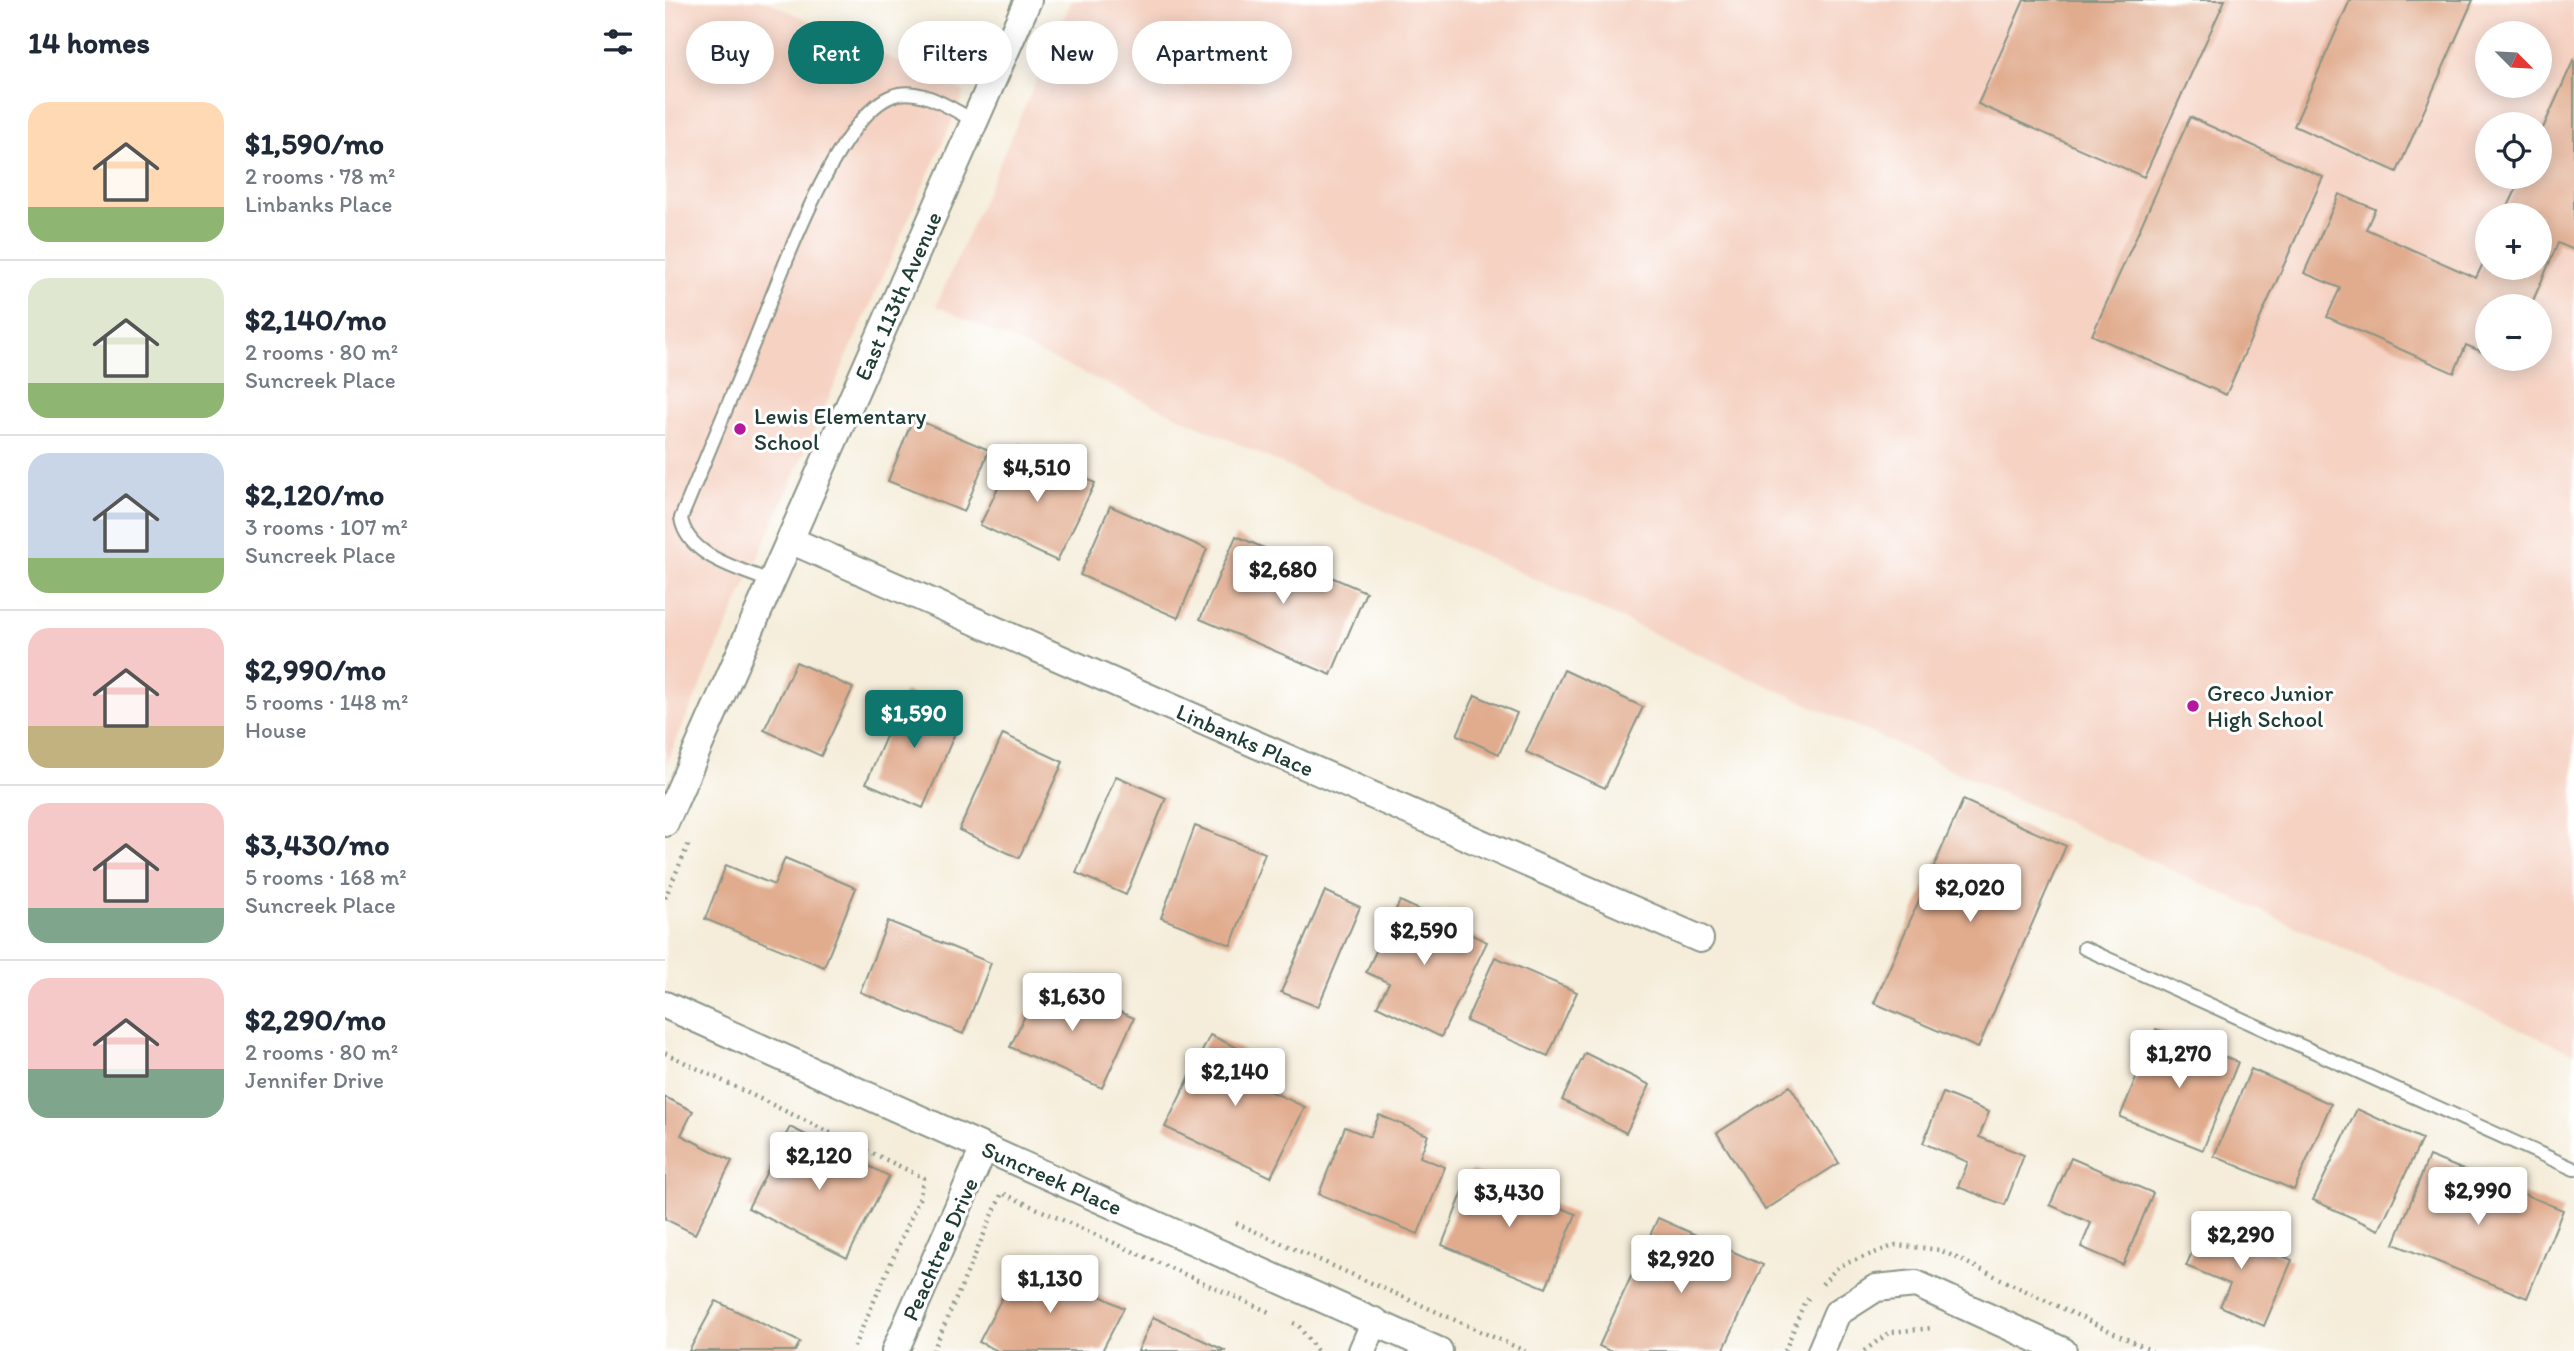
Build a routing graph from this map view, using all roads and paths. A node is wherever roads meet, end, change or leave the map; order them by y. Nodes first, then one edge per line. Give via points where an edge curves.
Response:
1 (1028, 0) edge
2 (975, 121) junction
3 (790, 540) junction
4 (772, 582) junction
5 (665, 823) edge
6 (1700, 939) dead end
7 (2084, 948) dead end
8 (665, 1005) edge
9 (665, 1053) edge
10 (984, 1148) junction
11 (2574, 1169) edge
12 (1273, 1314) dead end
13 (1286, 1319) dead end
14 (1375, 1321) junction
15 (1941, 1331) dead end
16 (852, 1351) edge
17 (895, 1351) edge
18 (933, 1351) edge
19 (1317, 1351) edge
20 (1361, 1351) edge
21 (1439, 1351) edge
22 (1821, 1351) edge
23 (1864, 1351) edge
24 (2063, 1351) edge

1 - 2 street, East 113th Avenue
2 - 3 street, East 113th Avenue
2 - 4 lane via 921,94 893,95 871,109 853,130 813,197 681,518 683,532 697,547
3 - 4 street, East 113th Avenue
3 - 6 street, Linbanks Place
4 - 5 street, East 113th Avenue
7 - 11 lane
8 - 10 street, Suncreek Place
9 - 16 path via 924,1178
10 - 14 street, Suncreek Place
10 - 17 street, Peachtree Drive
12 - 18 path via 1002,1193
13 - 19 path via 1298,1325
14 - 20 street
14 - 21 street, Suncreek Place
15 - 23 path via 1930,1326 1890,1332
22 - 24 street via 1837,1313 1876,1288 1916,1283

